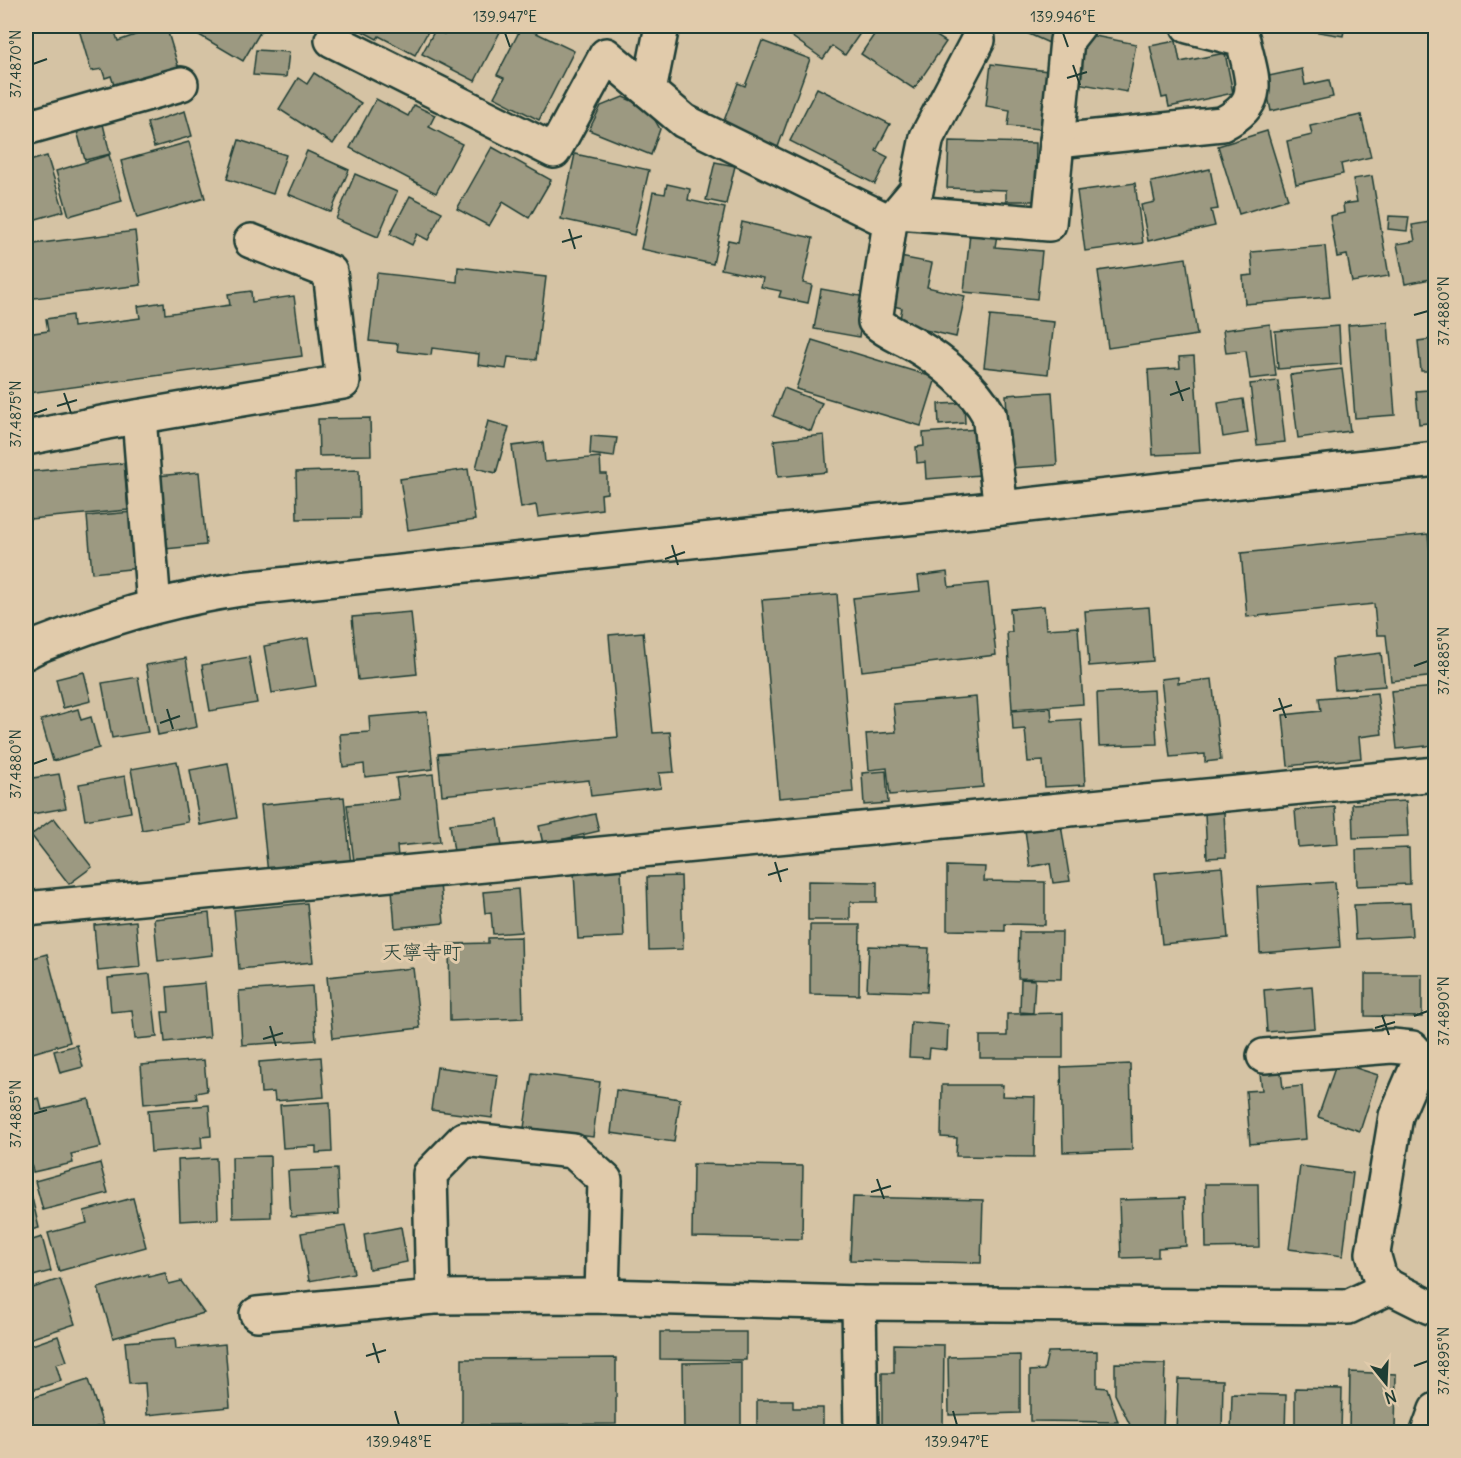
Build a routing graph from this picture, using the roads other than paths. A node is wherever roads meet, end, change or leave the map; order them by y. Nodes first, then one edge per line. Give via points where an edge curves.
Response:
1 (662, 26) edge
2 (1078, 26) edge
3 (1188, 26) edge
4 (332, 40) dead end
5 (978, 40) dead end
6 (181, 84) dead end
7 (649, 91) junction
8 (26, 128) edge
9 (1057, 141) junction
10 (894, 217) junction
11 (251, 241) dead end
12 (139, 417) junction
13 (26, 438) edge
14 (1436, 459) edge
15 (1000, 508) junction
16 (154, 606) junction
17 (26, 642) edge
18 (1436, 774) edge
19 (26, 909) edge
20 (1264, 1056) dead end
21 (1390, 1287) junction
22 (602, 1296) junction
23 (432, 1297) junction
24 (859, 1303) junction
25 (1436, 1306) edge
26 (257, 1314) dead end
27 (1436, 1410) edge
28 (861, 1432) edge
29 (1428, 1432) edge

1 - 7 street
2 - 9 street via 1067,40
3 - 9 street via 1244,40 1252,93 1238,116 1222,123
4 - 7 street via 554,151 606,55
5 - 10 street via 927,137 916,191
6 - 8 street
7 - 10 street via 684,121
9 - 10 street via 1049,224
10 - 15 street via 875,321 957,376 982,403 989,416
11 - 12 street via 330,272 343,382
12 - 13 street
12 - 16 street
14 - 15 street
15 - 16 street via 241,589
16 - 17 street
18 - 19 street
20 - 21 street via 1392,1046 1412,1048 1421,1058 1396,1116 1374,1234 1372,1253 1380,1278
21 - 24 street via 1348,1307
21 - 25 street
22 - 23 street
22 - 23 street via 605,1180 573,1151 464,1139 430,1174
22 - 24 street
23 - 26 street
24 - 28 street
27 - 29 street

